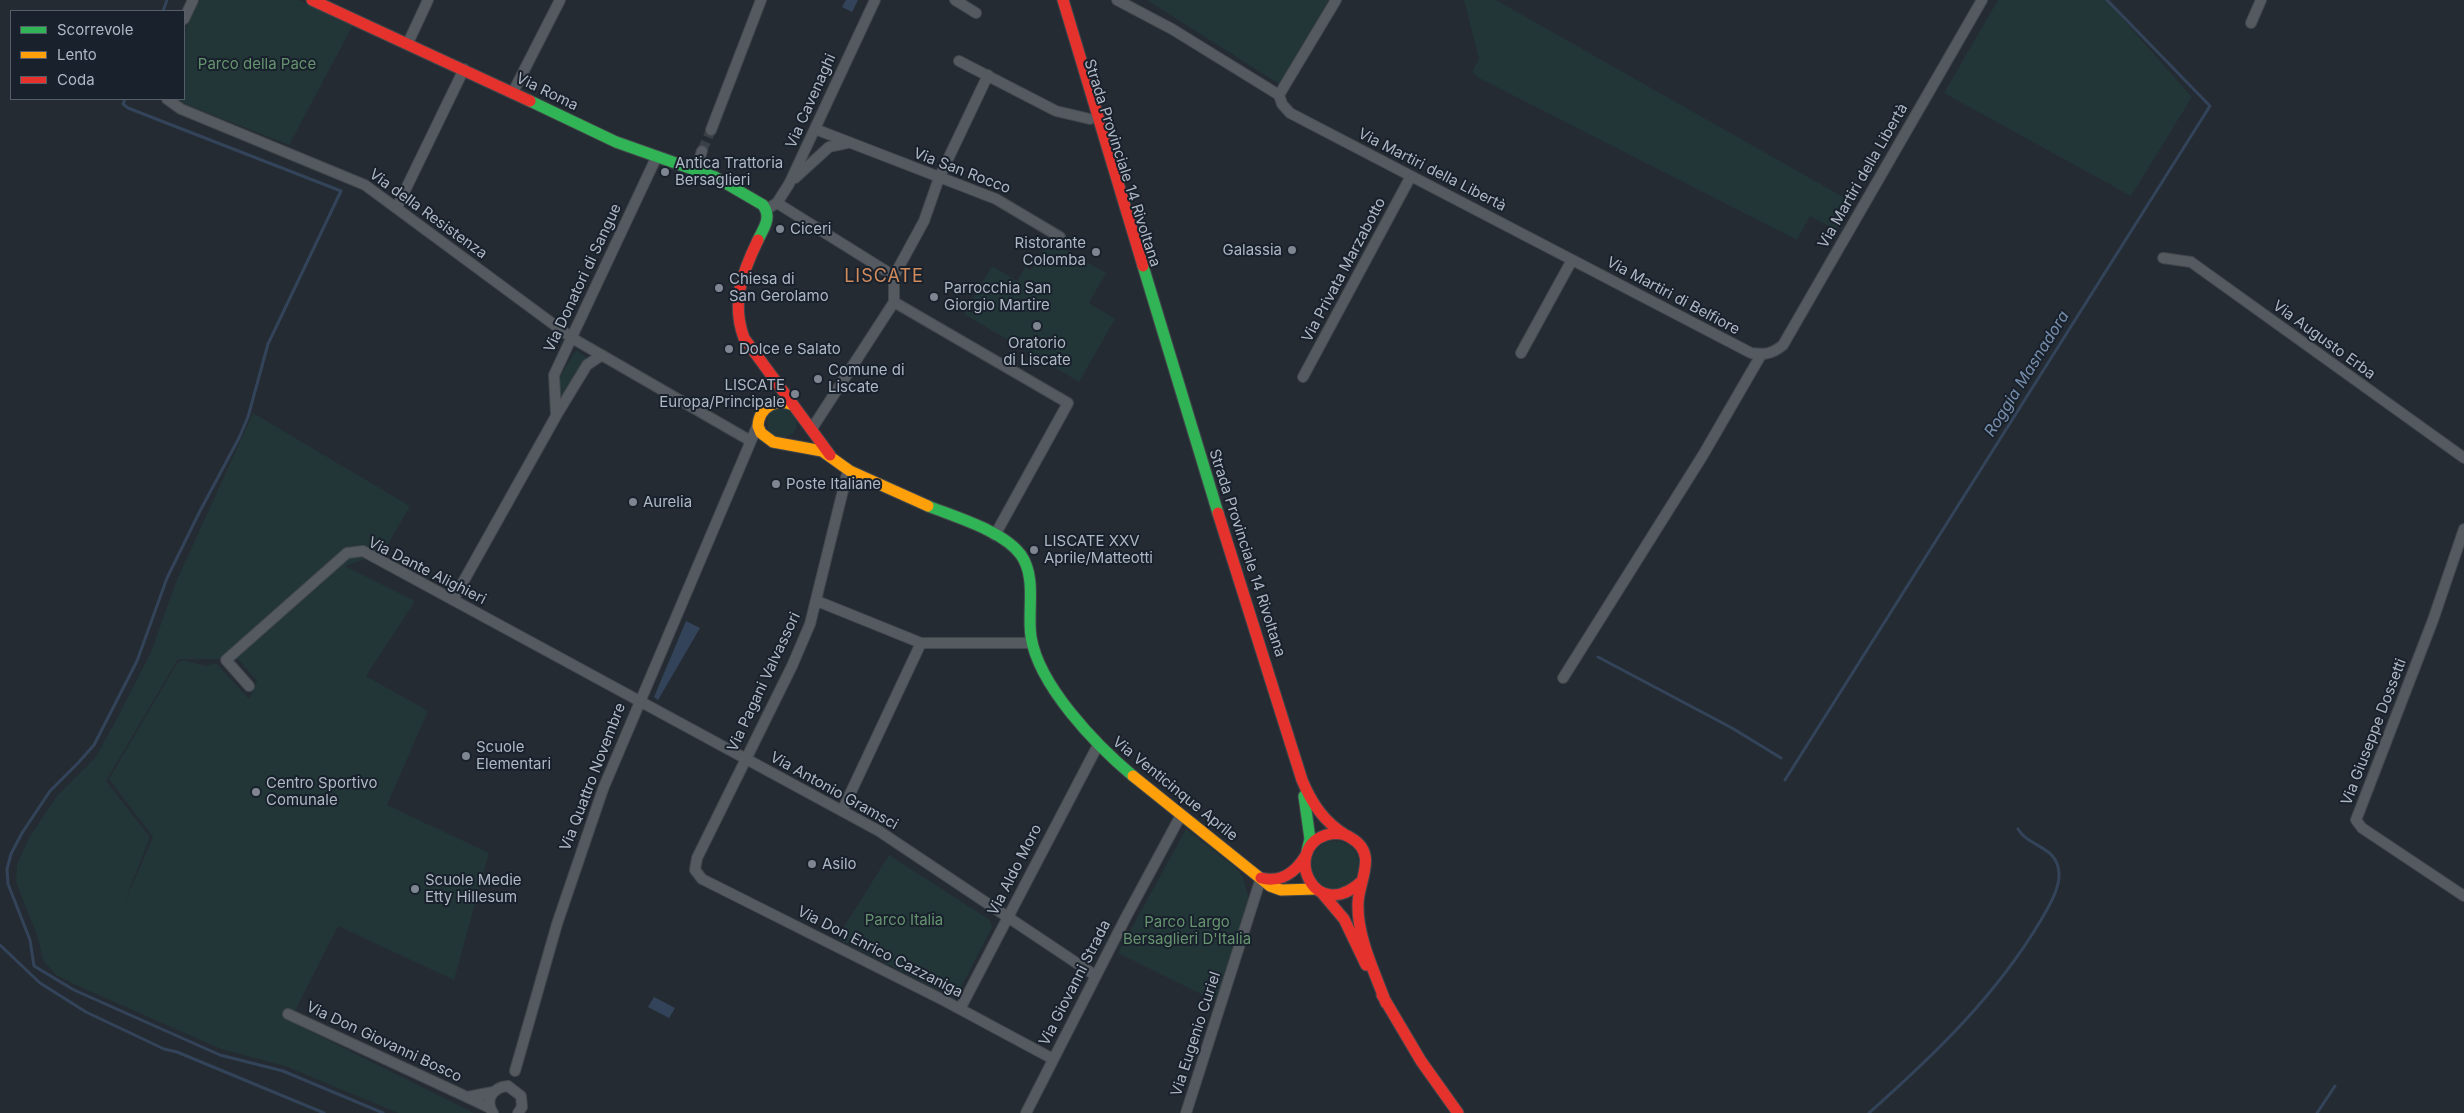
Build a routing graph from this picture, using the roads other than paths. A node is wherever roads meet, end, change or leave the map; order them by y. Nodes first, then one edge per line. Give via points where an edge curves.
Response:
1 (194, 0) edge
2 (312, 0) edge
3 (428, 0) edge
4 (560, 0) edge
5 (761, 0) edge
6 (875, 0) edge
7 (955, 0) edge
8 (1054, 0) edge
9 (1063, 0) edge
10 (1117, 0) edge
11 (1336, 0) edge
12 (1982, 0) edge
13 (2261, 0) edge
14 (976, 13) dead end
15 (185, 17) edge
16 (2251, 23) dead end
17 (408, 43) junction
18 (959, 61) dead end
19 (464, 69) junction
20 (988, 76) junction
21 (513, 92) junction
22 (1280, 99) junction
23 (169, 100) edge
24 (1090, 119) junction
25 (815, 129) junction
26 (711, 130) tunnel mouth
27 (848, 143) junction
28 (702, 151) tunnel mouth
29 (657, 156) junction
30 (696, 169) junction
31 (1411, 176) junction
32 (938, 178) junction
33 (789, 184) junction
34 (772, 206) junction
35 (397, 207) junction
36 (1060, 237) dead end
37 (2163, 258) dead end
38 (1572, 260) junction
39 (894, 276) junction
40 (894, 302) junction
41 (1164, 335) junction
42 (572, 338) junction
43 (1521, 353) dead end
44 (602, 355) junction
45 (1761, 355) junction
46 (1303, 377) dead end
47 (774, 379) junction
48 (793, 404) junction
49 (765, 409) junction
50 (556, 416) junction
51 (802, 417) junction
52 (759, 422) junction
53 (811, 430) junction
54 (750, 440) junction
55 (769, 440) junction
56 (790, 444) junction
57 (832, 458) junction
58 (2464, 458) edge
59 (848, 470) junction
60 (2464, 528) edge
61 (995, 535) junction
62 (453, 600) junction
63 (817, 601) junction
64 (921, 643) junction
65 (1032, 643) junction
66 (1563, 678) dead end
67 (249, 686) dead end
68 (638, 702) junction
69 (1098, 745) junction
70 (745, 759) junction
71 (1302, 780) junction
72 (842, 811) junction
73 (1181, 815) junction
74 (1347, 836) junction
75 (1306, 853) junction
76 (695, 870) joint
77 (1261, 878) junction
78 (1362, 881) junction
79 (1319, 891) junction
80 (2464, 896) edge
81 (1008, 917) junction
82 (1096, 976) junction
83 (1386, 1003) junction
84 (960, 1009) junction
85 (288, 1014) dead end
86 (1053, 1059) junction
87 (514, 1071) junction
88 (498, 1089) junction
89 (518, 1092) junction
90 (467, 1097) junction
91 (492, 1110) edge
92 (522, 1111) edge
93 (1026, 1113) edge
94 (1186, 1113) edge
95 (1458, 1113) edge

1 - 15 street
2 - 17 main road, Via Roma
3 - 17 street
4 - 21 street
5 - 26 street
6 - 25 street, Via Cavenaghi
7 - 14 street
8 - 24 main road, Strada Provinciale 14 Rivoltana
9 - 41 main road, Strada Provinciale 14 Rivoltana
10 - 22 street, Via Martiri della Libertà via 1172,29
11 - 22 street
12 - 45 street, Via Martiri della Libertà via 1783,345
13 - 16 street
17 - 19 main road, Via Roma
18 - 20 street
19 - 21 main road, Via Roma
19 - 35 street
20 - 24 street via 1060,113
20 - 32 street
21 - 29 main road, Via Roma via 609,140
22 - 31 street, Via Martiri della Libertà via 1290,113
23 - 35 street, Via della Resistenza via 181,109 354,179
24 - 41 main road, Strada Provinciale 14 Rivoltana via 1122,222
25 - 27 street, Via San Rocco
25 - 33 street, Via Cavenaghi
27 - 32 street, Via San Rocco
27 - 33 street via 828,148
28 - 30 street
29 - 30 main road, Via Roma
29 - 42 street, Via Donatori di Sangue
30 - 34 main road, Via Roma
31 - 38 street, Via Martiri della Libertà
31 - 46 street, Via Privata Marzabotto
32 - 36 street, Via San Rocco via 1007,204
32 - 39 street via 924,221
33 - 34 street, Via Cavenaghi
34 - 39 street
34 - 47 main road via 739,288 737,305 738,324 744,338
35 - 42 street, Via della Resistenza
37 - 58 street, Via Augusto Erba via 2191,262
38 - 43 street
38 - 45 street, Via Martiri di Belfiore via 1751,353
39 - 40 street
40 - 53 street
40 - 61 street via 1068,403
41 - 71 main road, Strada Provinciale 14 Rivoltana
42 - 44 street, Via della Resistenza
42 - 50 street, Via Donatori di Sangue via 553,378
44 - 50 street via 587,365
44 - 54 street, Via della Resistenza
45 - 66 street
47 - 48 main road
47 - 49 main road via 771,398
48 - 49 main road via 779,400
48 - 51 main road
49 - 52 main road
50 - 62 street
51 - 53 main road, Via Venticinque Aprile
51 - 56 main road via 801,435
52 - 54 street, Via Quattro Novembre
52 - 55 main road via 760,430
53 - 56 main road via 801,440
53 - 57 main road, Via Venticinque Aprile
54 - 55 street via 759,437
54 - 68 street, Via Quattro Novembre
55 - 56 main road
56 - 57 main road, Via Venticinque Aprile via 820,451
57 - 59 main road, Via Venticinque Aprile
59 - 61 main road, Via Venticinque Aprile
59 - 63 street, Via Pagani Valvassori
60 - 80 street, Via Giuseppe Dossetti via 2433,620 2356,820 2362,828
61 - 65 main road, Via Venticinque Aprile via 1015,548 1027,565
62 - 67 street, Via Dante Alighieri via 367,553 347,553 226,660
62 - 68 street, Via Dante Alighieri
63 - 64 street
63 - 70 street, Via Pagani Valvassori via 798,652
64 - 65 street
64 - 72 street
65 - 69 main road, Via Venticinque Aprile via 1055,691
68 - 70 street, Via Antonio Gramsci
68 - 87 street, Via Quattro Novembre via 579,857
69 - 73 main road, Via Venticinque Aprile via 1145,788
69 - 81 street, Via Aldo Moro
70 - 72 street, Via Antonio Gramsci
70 - 76 street, Via Pagani Valvassori via 697,858
71 - 74 main road, Strada Provinciale 14 Rivoltana via 1318,813 1330,826
71 - 75 main road, Strada Provinciale 14 Rivoltana via 1310,839
72 - 81 street, Via Antonio Gramsci via 891,838
73 - 77 main road, Via Venticinque Aprile
73 - 82 street, Via Giovanni Strada
74 - 75 main road via 1325,835
74 - 78 main road, Strada Provinciale 14 Rivoltana via 1358,843 1365,856 1366,870
75 - 77 main road via 1299,866 1288,875 1270,880
75 - 79 main road, Strada Provinciale 14 Rivoltana via 1305,874
76 - 84 street, Via Don Enrico Cazzaniga via 702,880
77 - 79 main road, Via Venticinque Aprile via 1278,890
77 - 94 street, Via Eugenio Curiel
78 - 79 main road via 1354,891 1344,895 1332,896
78 - 83 main road, Strada Provinciale 14 Rivoltana via 1357,894 1358,912
79 - 83 main road, Strada Provinciale 14 Rivoltana via 1344,919
81 - 82 street, Via Antonio Gramsci
81 - 84 street, Via Aldo Moro
82 - 86 street, Via Giovanni Strada
83 - 95 main road, Strada Provinciale 14 Rivoltana
84 - 86 street, Via Don Enrico Cazzaniga
85 - 90 street, Via Don Giovanni Bosco
86 - 93 street, Via Giovanni Strada
87 - 88 street, Via Quattro Novembre
87 - 89 street, Via Quattro Novembre
88 - 89 street via 508,1086
88 - 90 street, Via Don Giovanni Bosco
88 - 91 street via 490,1096
89 - 92 street, Via Quattro Novembre
90 - 91 street, Via Don Giovanni Bosco

